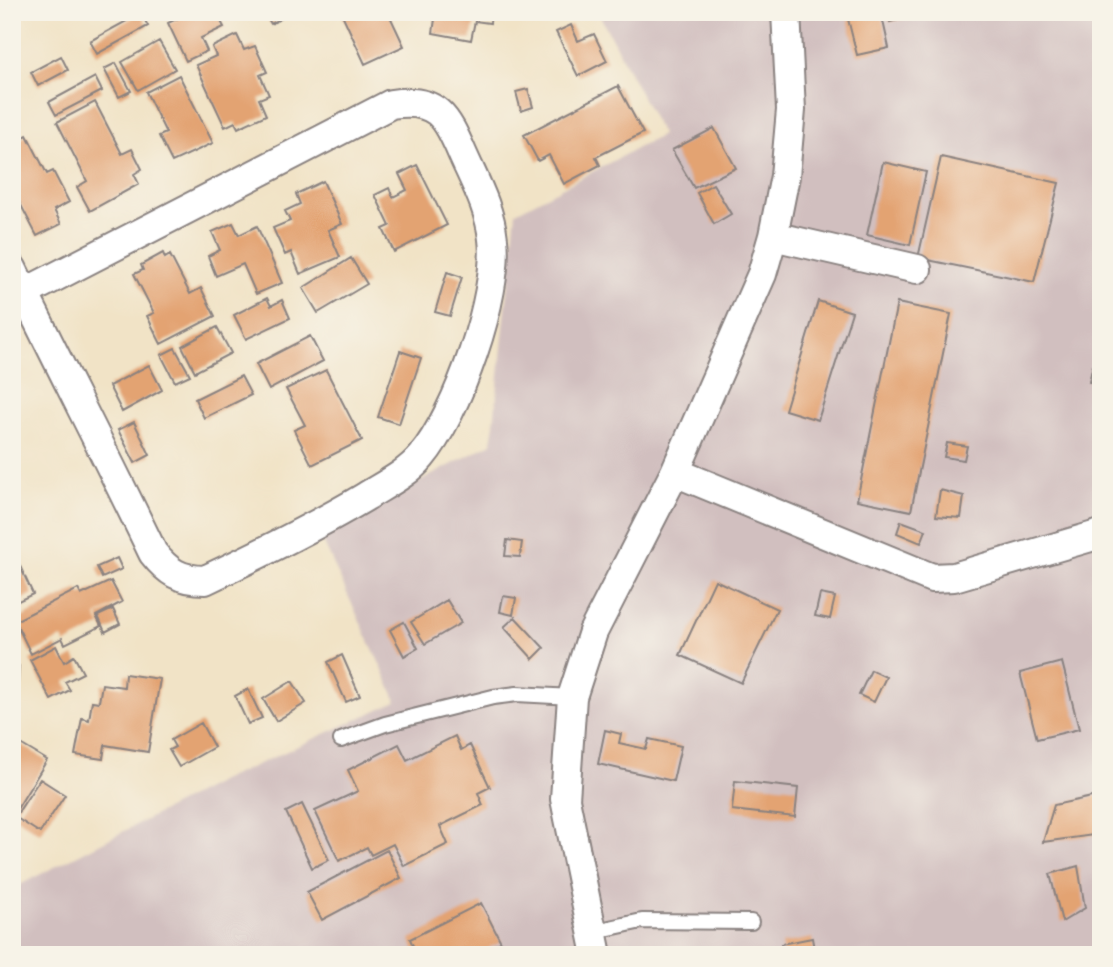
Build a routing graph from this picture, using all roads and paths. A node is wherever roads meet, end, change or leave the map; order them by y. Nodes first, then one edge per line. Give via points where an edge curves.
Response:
1 (786, 12) edge
2 (773, 236) junction
3 (918, 270) dead end
4 (18, 280) edge
5 (675, 472) junction
6 (1101, 534) edge
7 (572, 697) junction
8 (341, 740) dead end
9 (751, 922) dead end
10 (594, 943) edge

1 - 2 street via 792,110
2 - 3 street
2 - 5 street via 762,274
4 - 4 street via 153,553 166,569 187,580 205,580 308,532 420,458 445,425 489,306 495,265 488,212 448,121 424,102 411,101 391,104
5 - 6 street via 932,578 954,577
5 - 7 street via 593,632
7 - 8 lane via 493,697
7 - 10 street via 565,799
9 - 10 lane via 642,921

